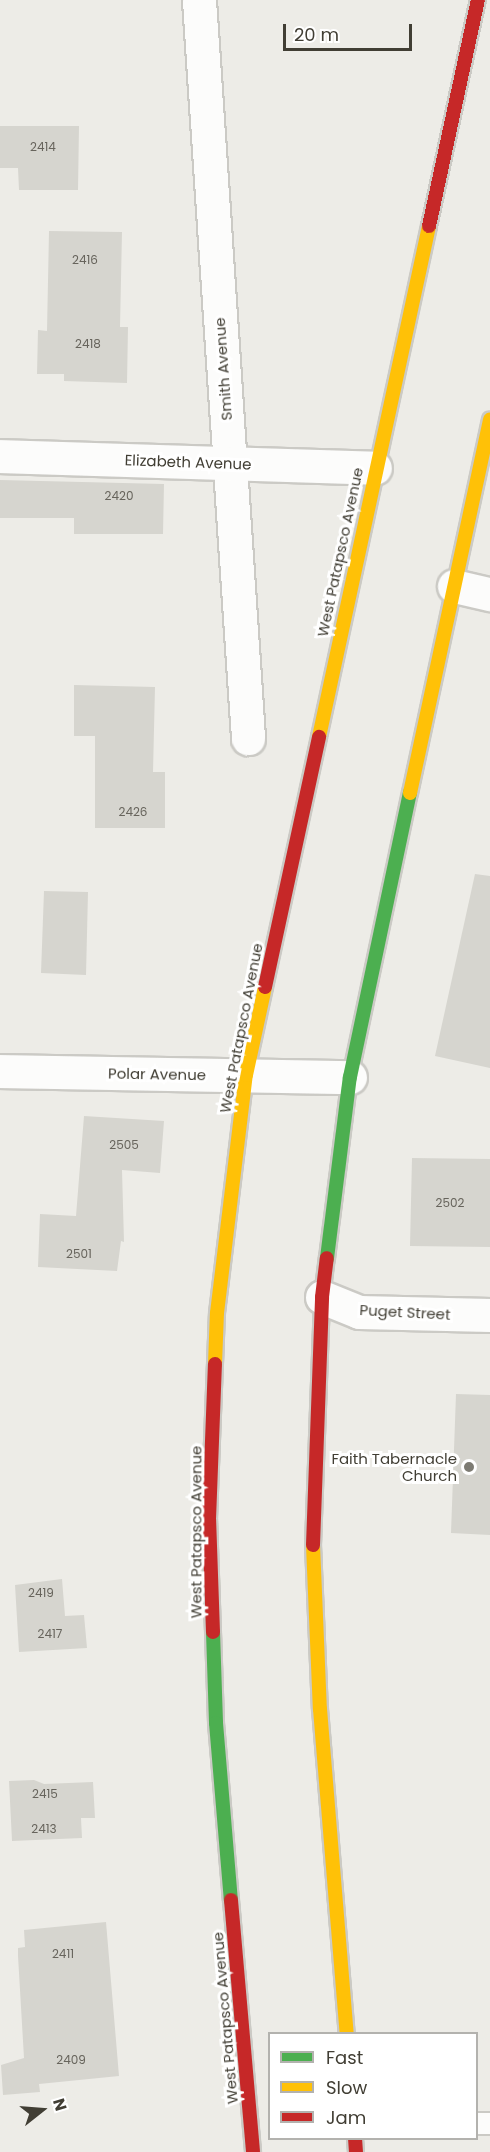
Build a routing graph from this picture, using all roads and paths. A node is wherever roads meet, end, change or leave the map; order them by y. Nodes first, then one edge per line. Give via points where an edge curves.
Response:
1 (199, 0) edge
2 (478, 0) edge
3 (490, 419) edge
4 (0, 456) edge
5 (229, 463) junction
6 (375, 468) junction
7 (454, 586) junction
8 (490, 594) edge
9 (248, 738) dead end
10 (0, 1071) edge
11 (246, 1076) junction
12 (350, 1077) junction
13 (322, 1297) junction
14 (490, 1315) edge
15 (347, 2032) edge
16 (253, 2152) edge

1 - 5 street, Smith Avenue
2 - 6 main road, West Patapsco Avenue
3 - 7 main road
4 - 5 street, Elizabeth Avenue
5 - 6 street, Elizabeth Avenue
5 - 9 street, Smith Avenue
6 - 11 main road, West Patapsco Avenue
7 - 8 street
7 - 12 main road
10 - 11 street, Polar Avenue
11 - 12 street, Polar Avenue
11 - 16 main road, West Patapsco Avenue via 217,1313 209,1519 216,1723
12 - 13 main road
13 - 14 street, Puget Street via 359,1312
13 - 15 main road via 312,1514 320,1709

